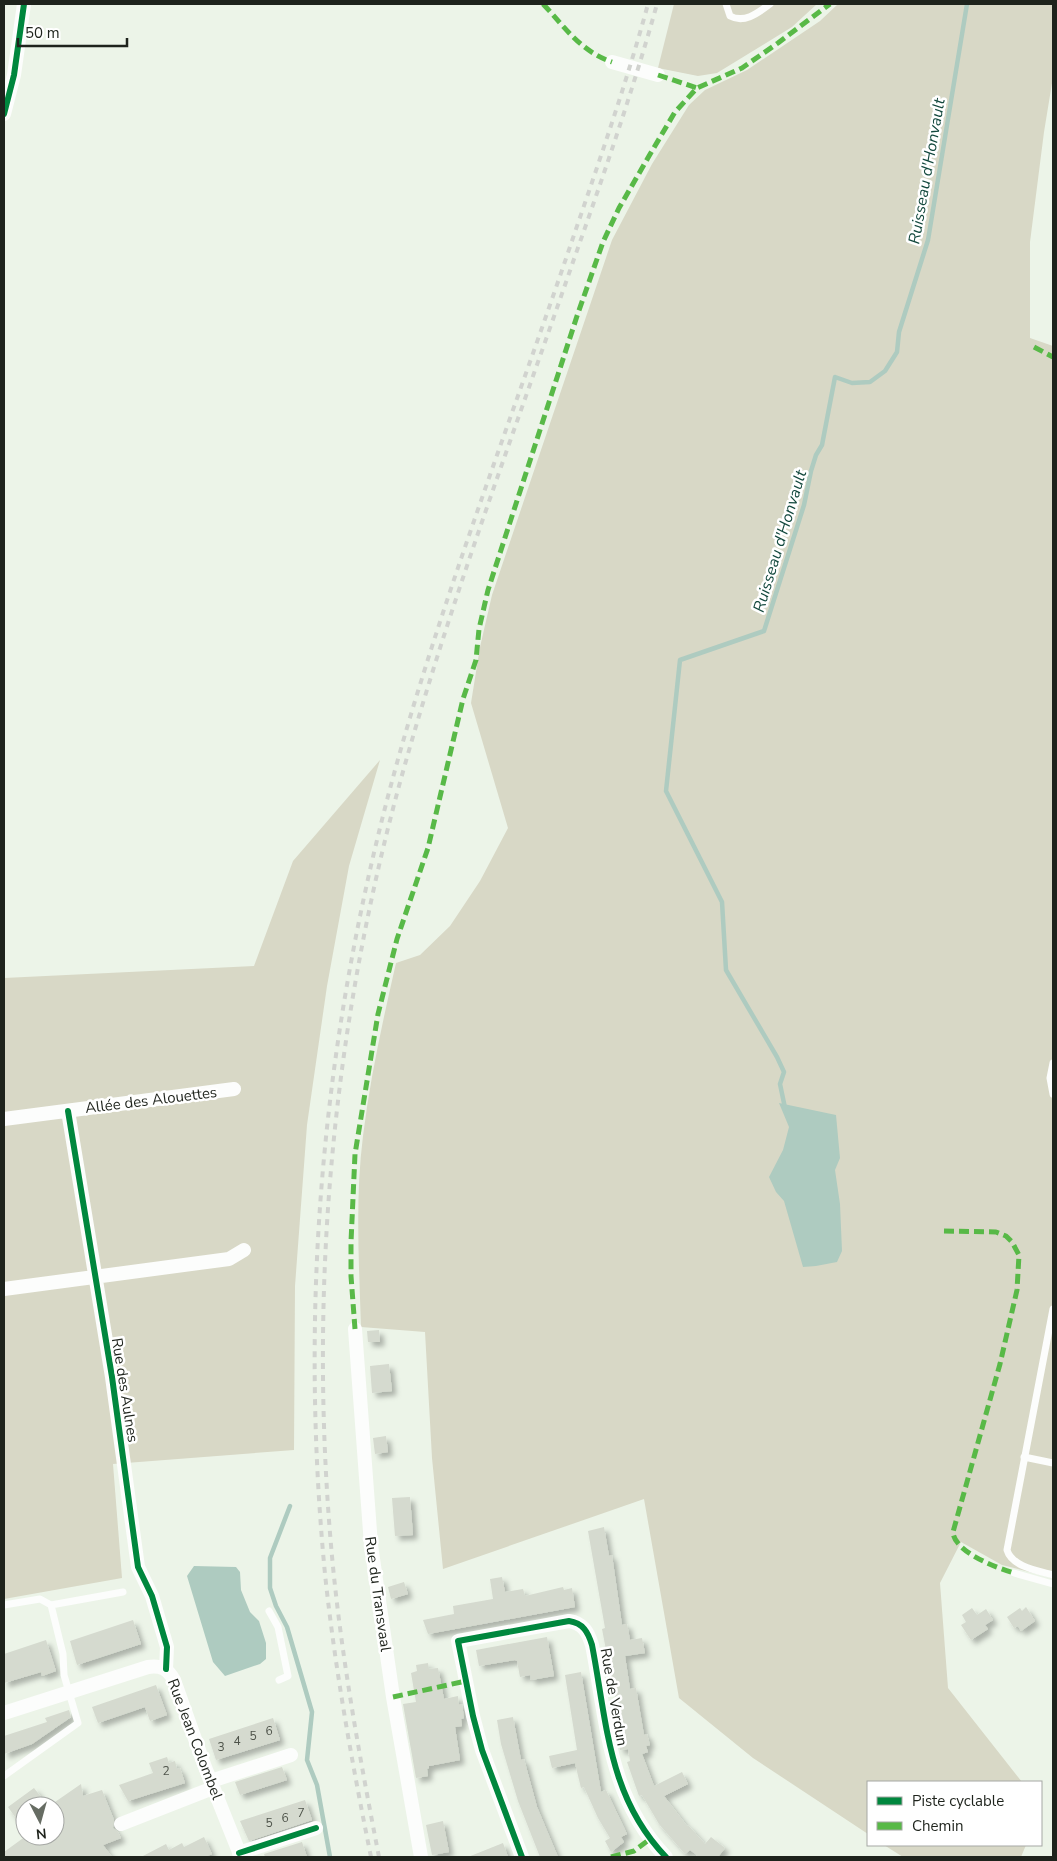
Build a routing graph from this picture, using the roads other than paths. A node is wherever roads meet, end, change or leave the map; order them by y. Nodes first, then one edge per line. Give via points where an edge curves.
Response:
1 (24, 4) edge
2 (726, 4) edge
3 (770, 4) edge
4 (612, 62) dead end
5 (658, 75) dead end
6 (4, 114) edge
7 (1053, 1063) edge
8 (234, 1089) dead end
9 (1053, 1094) edge
10 (68, 1111) junction
11 (4, 1119) edge
12 (244, 1250) dead end
13 (94, 1277) junction
14 (4, 1289) edge
15 (1053, 1309) edge
16 (1052, 1320) edge
17 (355, 1329) dead end
18 (1024, 1457) junction
19 (1053, 1463) edge
20 (1014, 1574) dead end
21 (1053, 1574) edge
22 (1053, 1584) edge
23 (123, 1592) dead end
24 (50, 1605) junction
25 (4, 1606) edge
26 (269, 1611) dead end
27 (166, 1669) junction
28 (279, 1680) dead end
29 (68, 1692) junction
30 (4, 1713) edge
31 (291, 1754) dead end
32 (4, 1776) edge
33 (212, 1784) junction
34 (122, 1824) dead end
35 (316, 1828) dead end
36 (240, 1855) edge
37 (420, 1857) edge
38 (522, 1857) edge
39 (666, 1857) edge

1 - 6 street via 16,64
2 - 3 lane via 730,16 740,19 752,16
4 - 5 street
7 - 9 lane via 1050,1078
8 - 10 street, Allée des Alouettes
10 - 11 street, Allée des Alouettes
10 - 13 street, Rue des Aulnes
12 - 13 street via 229,1259
13 - 14 street
13 - 27 street, Rue des Aulnes via 112,1377 138,1567 152,1596 167,1647
15 - 16 lane
16 - 18 lane
17 - 37 street, Rue du Transvaal via 370,1545
18 - 19 lane
18 - 21 lane via 1007,1550 1016,1562
20 - 22 lane
23 - 24 lane
24 - 25 lane via 40,1599
24 - 29 lane via 63,1654
26 - 28 lane via 278,1627 288,1676
27 - 29 street, Rue Jean Colombel via 148,1667
27 - 33 street, Rue Jean Colombel via 174,1680
29 - 30 street, Rue Jean Colombel
29 - 32 lane via 78,1723
31 - 33 street
33 - 34 street
33 - 36 street, Rue Jean Colombel
35 - 36 street
38 - 39 street, Rue de Verdun via 481,1744 458,1641 563,1621 575,1622 584,1628 592,1645 618,1778 640,1825

